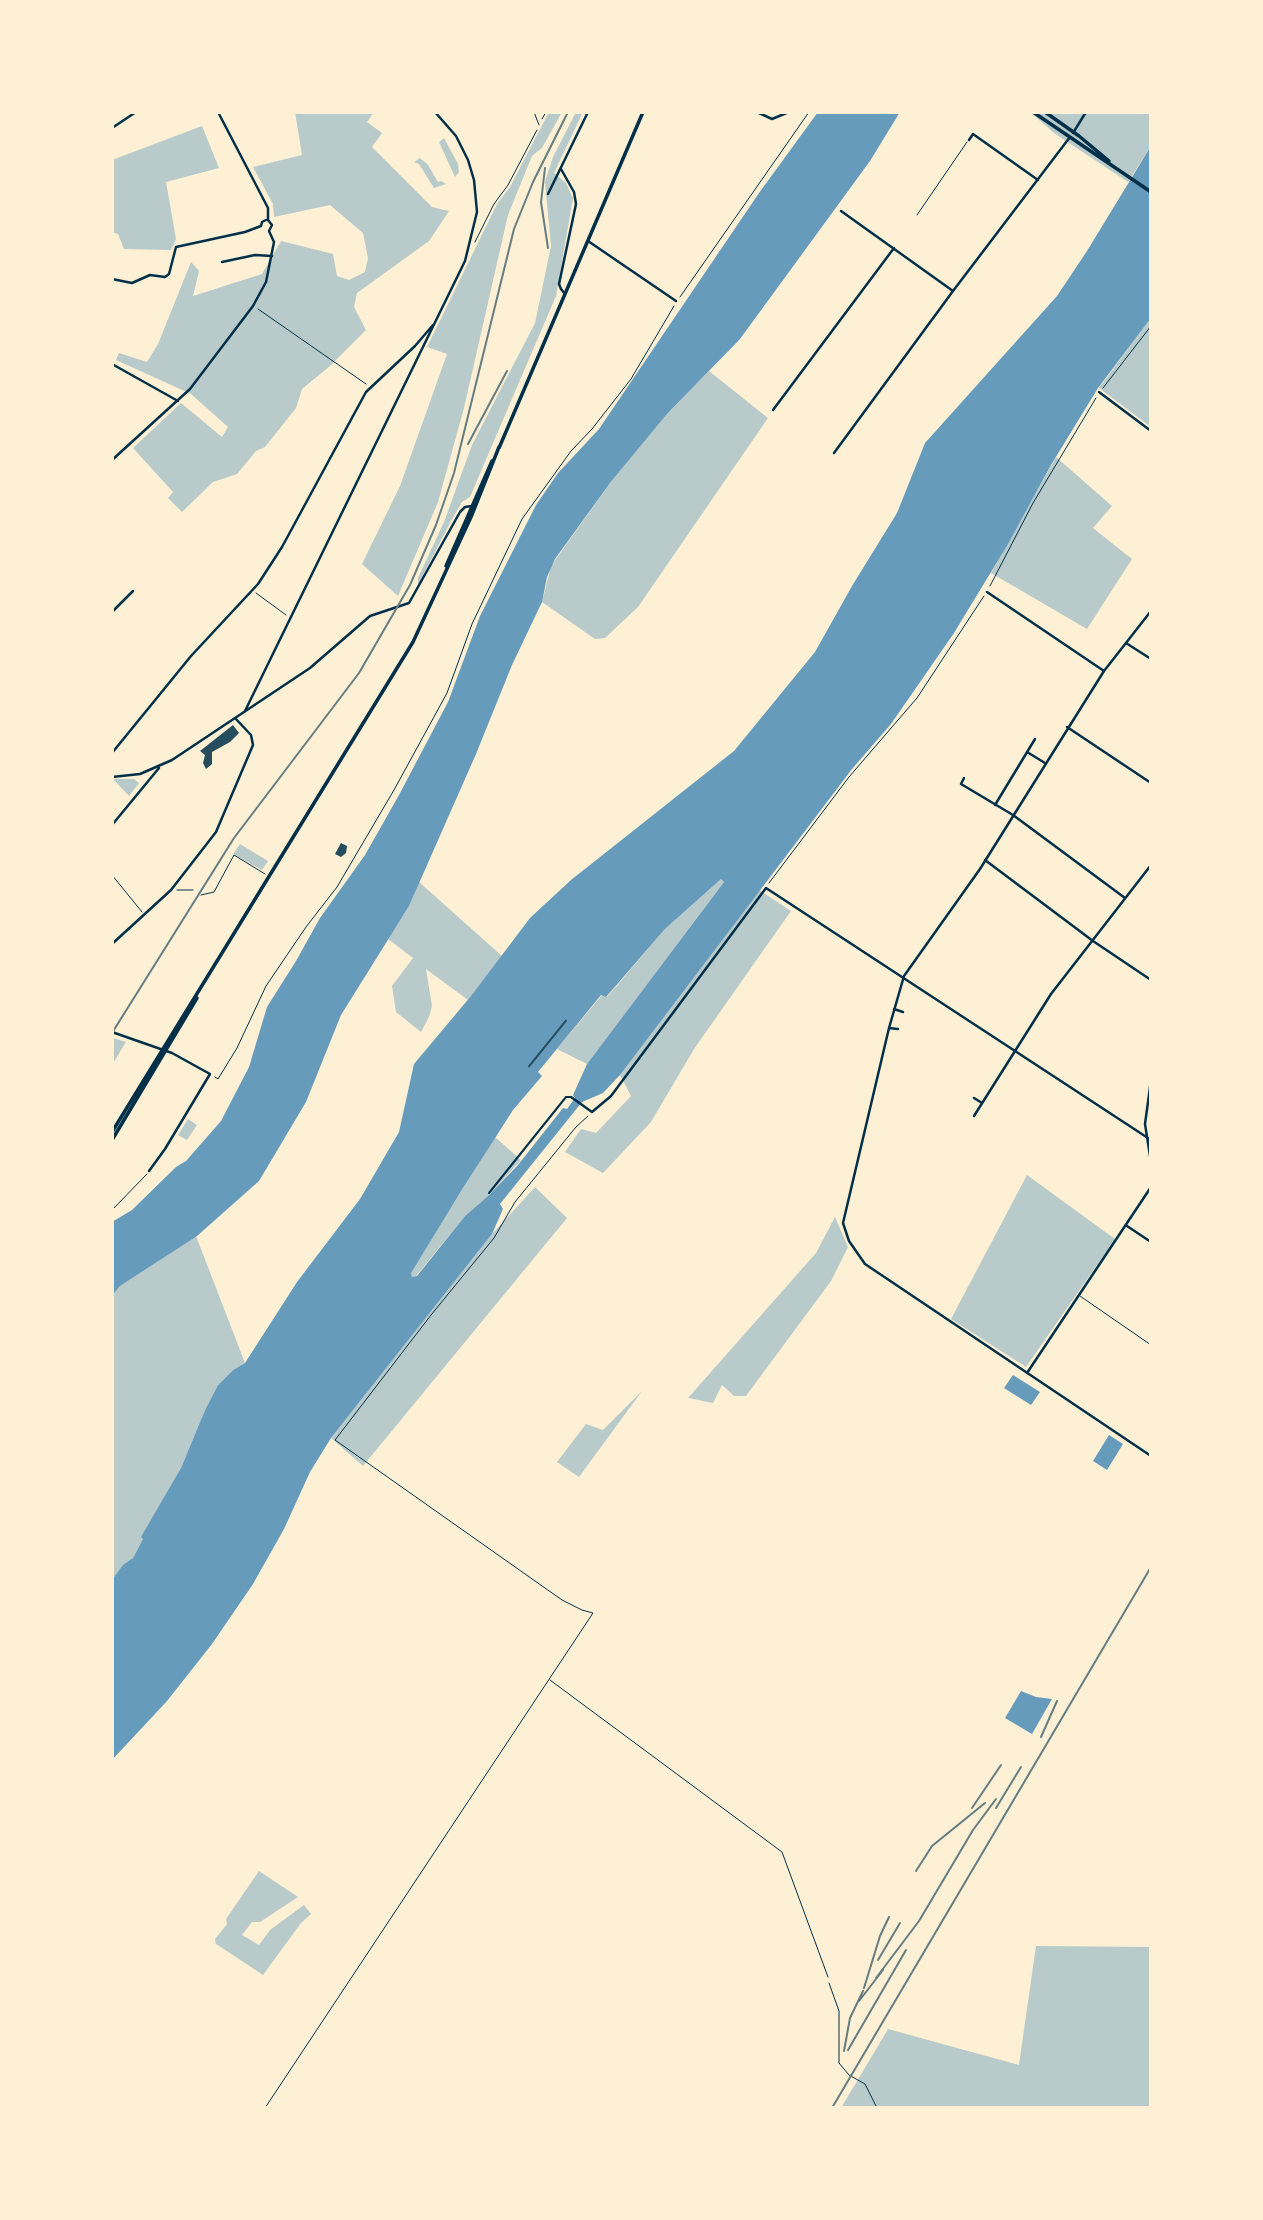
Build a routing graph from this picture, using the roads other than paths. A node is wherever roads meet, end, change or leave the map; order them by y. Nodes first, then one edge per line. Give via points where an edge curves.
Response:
1 (136, 112) edge
2 (218, 112) edge
3 (435, 112) edge
4 (534, 112) edge
5 (588, 112) edge
6 (757, 112) edge
7 (789, 112) edge
8 (1033, 112) edge
9 (1045, 112) edge
10 (1086, 112) edge
11 (643, 113) edge
12 (539, 125) road end
13 (112, 128) edge
14 (1073, 132) junction
15 (1070, 138) junction
16 (969, 140) joint
17 (561, 169) junction
18 (1121, 172) junction
19 (1038, 180) junction
20 (1151, 192) edge
21 (548, 194) dead end
22 (841, 212) dead end
23 (918, 215) dead end
24 (268, 220) junction
25 (261, 226) junction
26 (270, 230) junction
27 (588, 241) junction
28 (894, 248) junction
29 (272, 256) junction
30 (222, 262) dead end
31 (561, 275) junction
32 (112, 279) edge
33 (571, 280) junction
34 (953, 290) junction
35 (565, 294) junction
36 (676, 301) road end
37 (437, 319) junction
38 (112, 364) edge
39 (1100, 392) road end
40 (178, 401) junction
41 (774, 410) dead end
42 (1151, 431) edge
43 (834, 453) dead end
44 (112, 460) edge
45 (473, 507) junction
46 (133, 591) dead end
47 (987, 592) road end
48 (1151, 611) edge
49 (112, 612) edge
50 (1126, 643) junction
51 (1151, 659) edge
52 (1104, 671) junction
53 (245, 711) junction
54 (234, 718) junction
55 (1067, 727) junction
56 (1035, 738) dead end
57 (112, 752) edge
58 (1027, 752) junction
59 (1045, 763) junction
60 (159, 767) junction
61 (112, 778) edge
62 (964, 778) dead end
63 (1151, 783) edge
64 (995, 805) junction
65 (1013, 815) junction
66 (112, 825) edge
67 (985, 860) junction
68 (1151, 865) edge
69 (1125, 898) junction
70 (1093, 941) junction
71 (112, 944) edge
72 (904, 976) junction
73 (1151, 980) edge
74 (894, 1009) junction
75 (903, 1012) dead end
76 (889, 1028) junction
77 (898, 1029) dead end
78 (112, 1032) edge
79 (165, 1050) junction
80 (1015, 1050) junction
81 (1151, 1080) edge
82 (571, 1097) joint
83 (974, 1098) dead end
84 (982, 1104) junction
85 (974, 1116) dead end
86 (112, 1132) edge
87 (1150, 1139) edge
88 (112, 1140) edge
89 (1151, 1162) edge
90 (149, 1171) road end
91 (1151, 1187) edge
92 (489, 1193) dead end
93 (1127, 1226) junction
94 (1151, 1242) edge
95 (1080, 1296) junction
96 (1151, 1345) edge
97 (1027, 1373) junction
98 (1151, 1456) edge
99 (829, 1983) road end
100 (877, 2108) edge

1 - 13 street
2 - 24 street via 265,199
3 - 37 street via 456,136 468,160 477,206 465,261
4 - 12 lane
5 - 17 street
6 - 7 street via 772,119
8 - 15 main road
9 - 14 main road
10 - 14 street
11 - 27 main road
14 - 15 street
14 - 18 main road
15 - 18 main road
15 - 19 street
16 - 19 street via 973,134
16 - 23 lane
17 - 21 street
17 - 31 street via 576,204
18 - 20 main road
19 - 34 street
22 - 28 street
24 - 25 street
24 - 26 street
25 - 26 street
25 - 32 street via 176,247 165,277 150,275 132,283
26 - 29 street
27 - 33 main road
27 - 36 street
28 - 34 street
28 - 41 street
29 - 30 street
29 - 40 street via 266,282 253,306
31 - 33 street
31 - 35 street
33 - 35 main road
34 - 43 street
35 - 45 main road
37 - 53 street
37 - 57 street via 358,405 253,590
38 - 40 street
39 - 42 street
40 - 44 street
45 - 53 street via 460,512 412,601 370,616 321,660
45 - 79 main road via 413,642
46 - 49 street
47 - 52 street
48 - 50 street
50 - 51 street
50 - 52 street
52 - 55 street
53 - 54 street
54 - 60 street
54 - 71 street via 253,738 251,752 216,832 171,890
55 - 59 street
55 - 63 street
56 - 58 street
58 - 59 street
58 - 64 street
59 - 65 street
60 - 61 street
60 - 66 street
62 - 64 street via 961,784
64 - 65 street
65 - 67 street
65 - 69 street
67 - 70 street
67 - 72 street
68 - 69 street
69 - 70 street
70 - 73 street
70 - 80 street
72 - 74 street
72 - 80 street
72 - 82 street via 766,888 611,1096 592,1112
74 - 75 street
74 - 76 street
76 - 77 street
76 - 97 street via 844,1230 865,1264
78 - 79 street
79 - 86 main road
79 - 88 main road
79 - 90 street via 210,1074
80 - 84 street
80 - 87 street
81 - 87 street via 1145,1111
82 - 92 street via 566,1097
83 - 84 street
84 - 85 street
87 - 89 street
91 - 93 street
93 - 94 street
93 - 95 street
95 - 96 lane
95 - 97 street
97 - 98 street
99 - 100 lane via 840,2018 839,2063 865,2084

